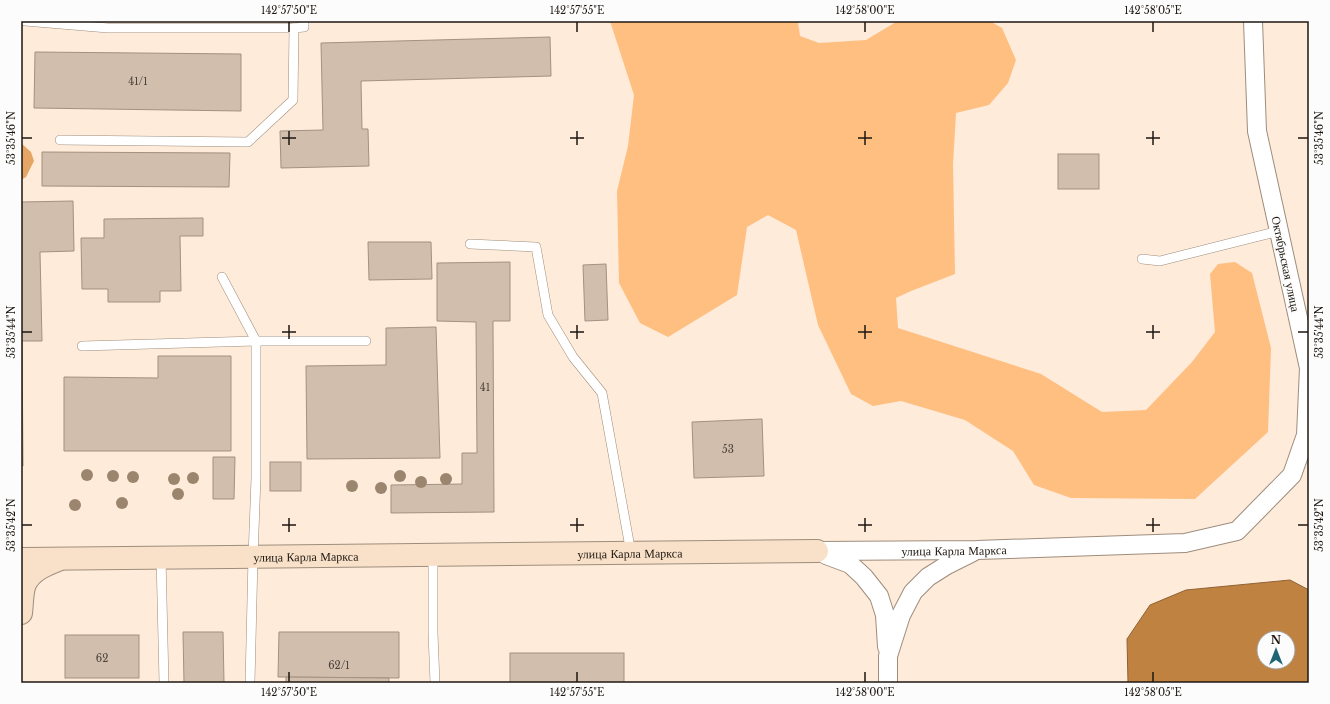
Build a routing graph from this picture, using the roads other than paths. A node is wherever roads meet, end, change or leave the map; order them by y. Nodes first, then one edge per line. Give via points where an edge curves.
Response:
1 (25, 21) edge
2 (304, 21) edge
3 (1253, 21) edge
4 (108, 25) edge
5 (294, 28) junction
6 (60, 140) dead end
7 (1279, 231) junction
8 (470, 244) dead end
9 (1142, 259) dead end
10 (222, 277) dead end
11 (256, 341) junction
12 (366, 341) dead end
13 (82, 346) dead end
14 (1237, 531) joint
15 (977, 550) junction
16 (817, 551) junction
17 (631, 553) junction
18 (433, 555) junction
19 (161, 557) junction
20 (252, 557) junction
21 (60, 558) junction
22 (21, 559) edge
23 (21, 613) edge
24 (888, 656) junction
25 (164, 683) edge
26 (250, 683) edge
27 (435, 683) edge
28 (888, 683) edge

1 - 4 lane
2 - 5 lane via 304,27
3 - 7 street, Октябрьская улица via 1256,131
4 - 5 lane
5 - 6 lane via 293,100 248,142
7 - 9 lane via 1160,261
7 - 14 street, Октябрьская улица via 1309,368 1306,435 1292,475
8 - 17 lane via 536,247 548,315 574,357 602,393
10 - 11 lane
11 - 12 lane
11 - 13 lane
11 - 20 lane via 256,478
14 - 15 street, улица Карла Маркса via 1185,543
15 - 16 street, улица Карла Маркса
15 - 24 street via 946,565 928,577 913,592 901,614
16 - 17 street, улица Карла Маркса
16 - 24 street via 850,564 879,596 884,614
17 - 18 street, улица Карла Маркса
18 - 20 street, улица Карла Маркса
18 - 27 lane
19 - 20 street, улица Карла Маркса
19 - 21 street, улица Карла Маркса
19 - 25 lane
20 - 26 lane
21 - 22 street, улица Карла Маркса
21 - 23 street via 35,572 25,584
24 - 28 street

